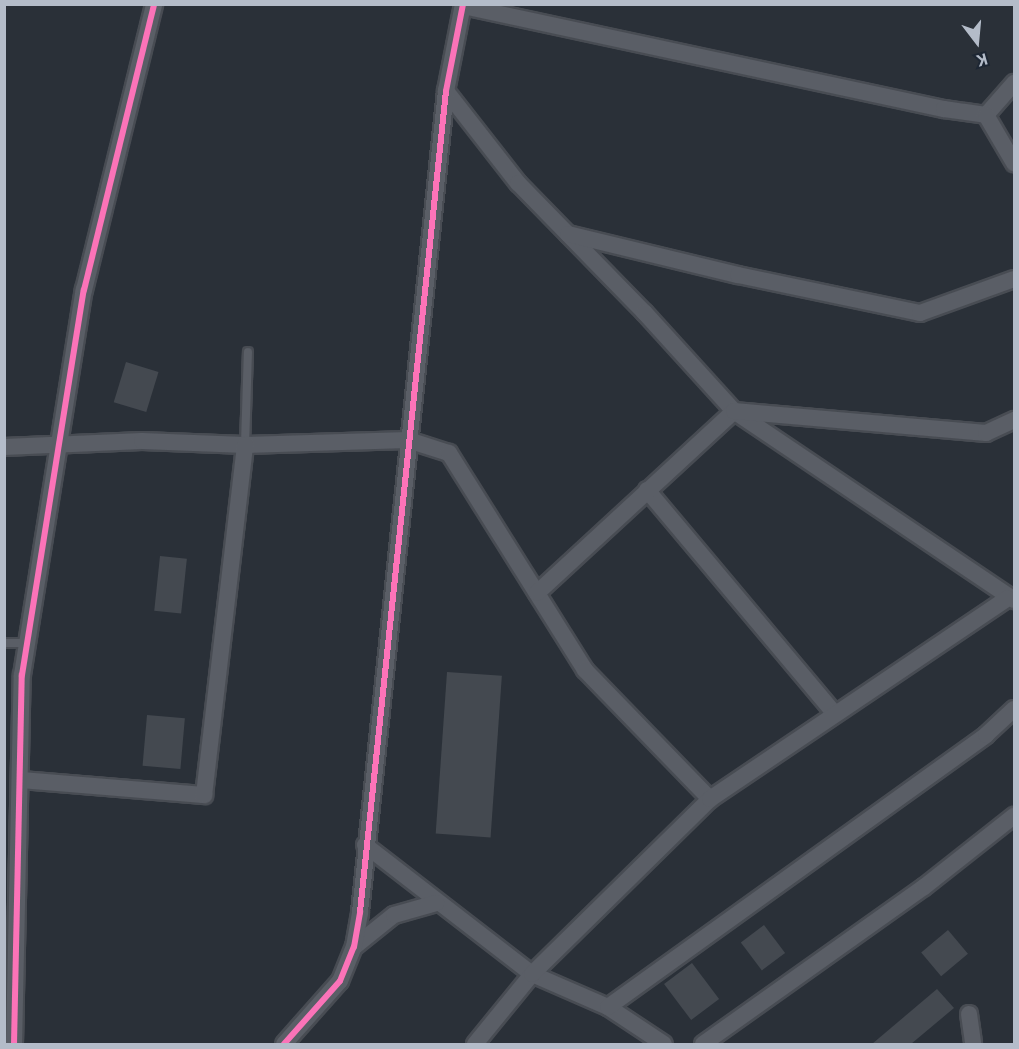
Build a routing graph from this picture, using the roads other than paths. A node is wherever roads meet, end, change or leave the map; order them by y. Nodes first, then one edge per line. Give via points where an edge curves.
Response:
1 (154, 4) edge
2 (463, 5) edge
3 (1014, 83) edge
4 (446, 90) junction
5 (986, 115) junction
6 (1014, 163) edge
7 (567, 234) junction
8 (1014, 279) edge
9 (248, 352) dead end
10 (734, 411) junction
11 (1014, 420) edge
12 (408, 440) junction
13 (245, 445) junction
14 (4, 447) edge
15 (58, 448) junction
16 (647, 490) junction
17 (537, 593) junction
18 (1011, 599) edge
19 (4, 643) edge
20 (27, 643) junction
21 (1014, 709) edge
22 (835, 714) junction
23 (20, 780) junction
24 (710, 799) junction
25 (1014, 816) edge
26 (365, 845) junction
27 (436, 903) junction
28 (354, 947) junction
29 (532, 974) junction
30 (608, 1008) junction
31 (969, 1014) dead end
32 (14, 1044) edge
33 (284, 1044) edge
34 (475, 1044) edge
35 (663, 1044) edge
36 (703, 1044) edge
37 (973, 1044) edge

1 - 15 street via 84,290
2 - 4 street
2 - 5 street
3 - 5 street
4 - 7 street via 518,183
4 - 12 street
5 - 6 street
7 - 8 street via 920,313
7 - 10 street
9 - 13 lane
10 - 11 street via 986,433
10 - 16 street
10 - 18 street
12 - 13 street
12 - 17 street via 449,453
12 - 26 street
13 - 15 street via 142,441
13 - 23 street via 204,795
14 - 15 street
15 - 20 street
16 - 17 street
16 - 22 street
17 - 24 street via 585,669
18 - 22 street
19 - 20 lane
20 - 23 street via 22,675
21 - 30 street via 976,742
22 - 24 street
23 - 32 street
24 - 29 street
25 - 36 street via 924,887
26 - 27 street
26 - 28 street
27 - 28 street via 394,915
27 - 29 street
28 - 33 street via 340,981
29 - 30 street
29 - 34 street
30 - 35 street
31 - 37 street

